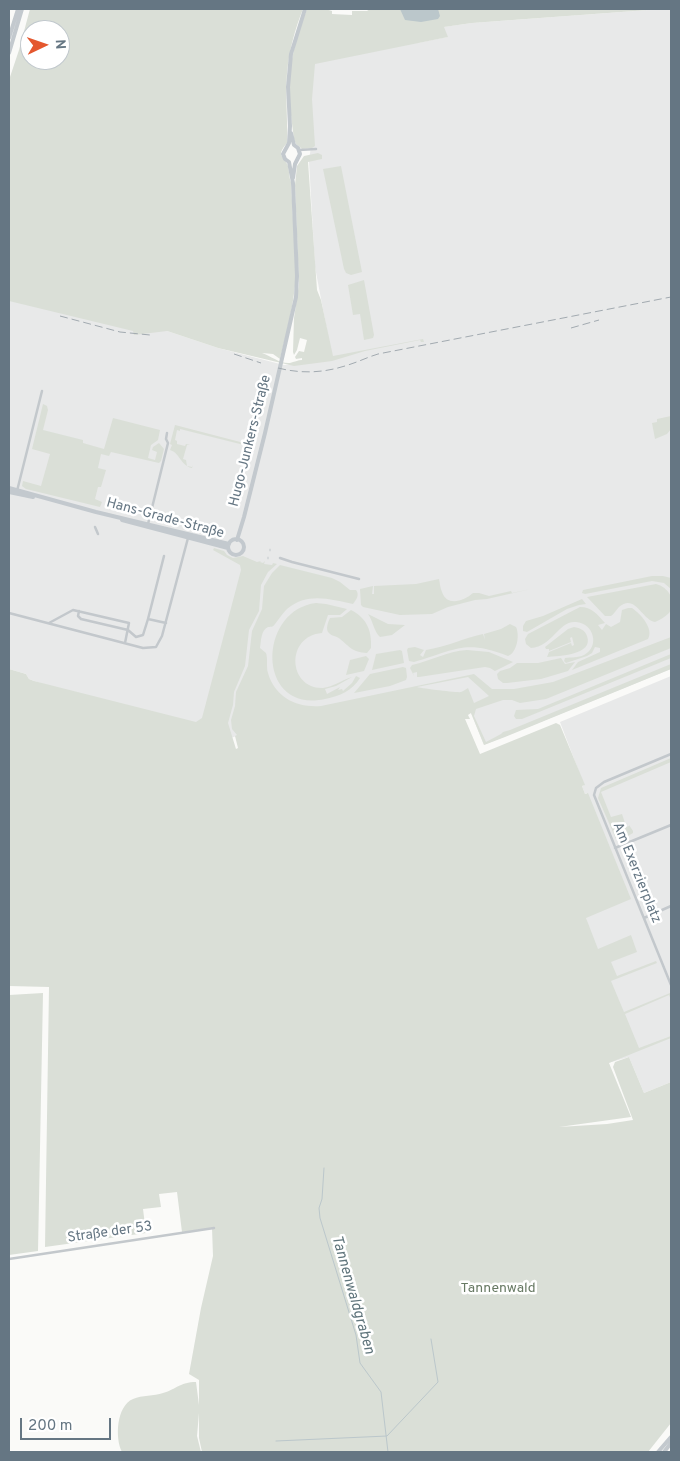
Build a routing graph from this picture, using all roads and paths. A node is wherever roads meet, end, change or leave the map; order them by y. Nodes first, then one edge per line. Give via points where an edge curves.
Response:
1 (18, 9) edge
2 (22, 9) edge
3 (305, 9) edge
4 (9, 38) edge
5 (9, 52) edge
6 (290, 126) junction
7 (294, 145) junction
8 (288, 146) junction
9 (316, 149) dead end
10 (299, 150) junction
11 (310, 150) junction
12 (300, 156) junction
13 (289, 162) junction
14 (296, 162) junction
15 (293, 183) junction
16 (42, 390) dead end
17 (167, 433) dead end
18 (9, 488) edge
19 (9, 492) edge
20 (17, 492) junction
21 (148, 526) junction
22 (95, 527) dead end
23 (98, 534) dead end
24 (188, 536) junction
25 (239, 540) junction
26 (228, 546) junction
27 (164, 556) dead end
28 (280, 558) dead end
29 (360, 579) dead end
30 (80, 611) junction
31 (9, 613) edge
32 (148, 618) junction
33 (48, 623) junction
34 (166, 623) junction
35 (128, 630) junction
36 (124, 643) junction
37 (671, 754) edge
38 (671, 826) edge
39 (615, 848) junction
40 (671, 906) edge
41 (644, 918) junction
42 (671, 986) edge
43 (214, 1228) dead end
44 (9, 1259) edge
45 (671, 1437) edge
46 (671, 1444) edge
47 (658, 1452) edge
48 (664, 1452) edge

1 - 4 street
2 - 5 street
3 - 6 street, Hugo-Junkers-Straße via 291,54
6 - 7 street, Hugo-Junkers-Straße
6 - 8 street, Hugo-Junkers-Straße
7 - 8 street
7 - 10 street
8 - 13 street, Hugo-Junkers-Straße via 283,154
9 - 11 street
10 - 11 street
10 - 12 street
11 - 12 street
12 - 14 street, Hugo-Junkers-Straße
13 - 14 street
13 - 15 street, Hugo-Junkers-Straße
14 - 15 street, Hugo-Junkers-Straße
15 - 25 street, Hugo-Junkers-Straße via 296,297
16 - 20 street
17 - 21 street via 168,443
18 - 20 street, Hans-Grade-Straße
19 - 20 street, Hans-Grade-Straße
20 - 21 street, Hans-Grade-Straße
21 - 24 street, Hans-Grade-Straße
22 - 23 street
24 - 26 street, Hans-Grade-Straße
24 - 34 street
25 - 26 street via 232,540
25 - 26 street via 244,548 240,554 232,554
27 - 32 street
28 - 29 street
30 - 33 street via 70,610
30 - 35 street via 78,616 81,618
30 - 35 street via 129,623
31 - 33 street
32 - 34 street
32 - 35 street via 141,636 134,636
33 - 36 street
34 - 36 street via 156,647
35 - 36 street
37 - 39 street, Am Exerzierplatz via 596,788 594,795
38 - 39 street
39 - 41 street, Am Exerzierplatz
40 - 41 street
41 - 42 street, Am Exerzierplatz
43 - 44 street, Straße der 53
45 - 47 street
46 - 48 street

